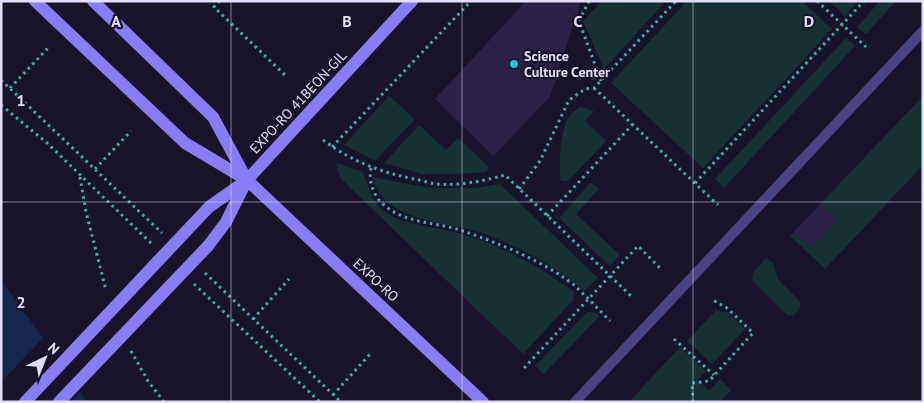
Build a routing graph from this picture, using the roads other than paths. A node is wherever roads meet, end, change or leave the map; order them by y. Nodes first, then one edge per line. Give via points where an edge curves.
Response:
1 (35, 1) edge
2 (93, 1) edge
3 (412, 1) edge
4 (923, 31) edge
5 (247, 180) junction
6 (25, 402) edge
7 (59, 402) edge
8 (483, 402) edge
9 (575, 402) edge

1 - 5 street, EXPO-RO via 184,143
2 - 5 street, EXPO-RO via 214,117
3 - 5 street, EXPO-RO 41BEON-GIL
4 - 9 lane
5 - 6 street, bridge via 209,206
5 - 7 street, bridge via 226,222 208,246
5 - 8 street, EXPO-RO

